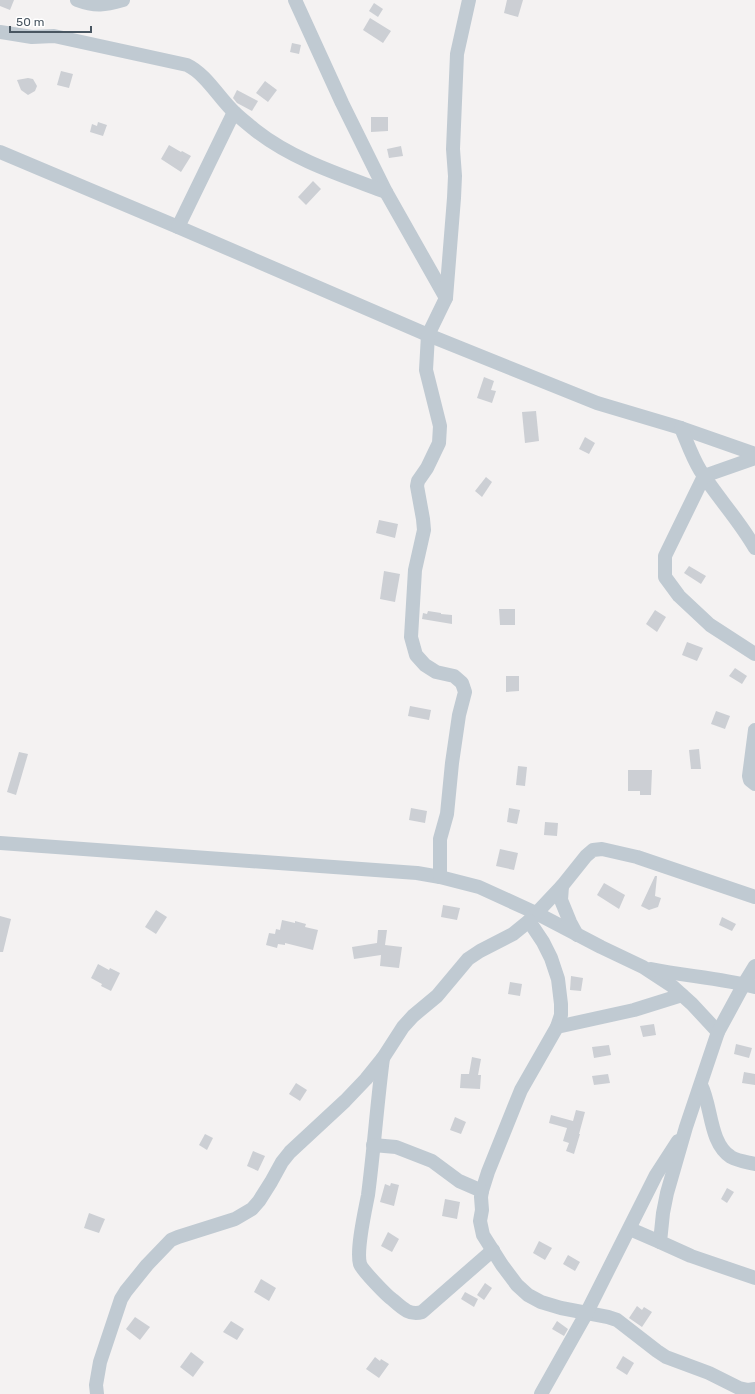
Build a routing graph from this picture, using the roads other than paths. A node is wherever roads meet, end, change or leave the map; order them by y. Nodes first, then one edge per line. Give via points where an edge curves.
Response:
1 (77, 0) edge
2 (123, 0) edge
3 (295, 0) edge
4 (469, 0) edge
5 (0, 32) edge
6 (234, 112) junction
7 (1, 156) edge
8 (386, 192) junction
9 (178, 227) junction
10 (446, 298) junction
11 (428, 335) junction
12 (681, 428) junction
13 (755, 454) edge
14 (755, 458) edge
15 (704, 476) junction
16 (755, 548) edge
17 (755, 654) edge
18 (755, 730) edge
19 (755, 784) edge
20 (0, 843) edge
21 (440, 877) junction
22 (562, 886) junction
23 (755, 897) edge
24 (532, 917) junction
25 (577, 935) junction
26 (755, 966) edge
27 (643, 967) junction
28 (749, 985) edge
29 (682, 995) junction
30 (557, 1027) junction
31 (718, 1032) junction
32 (383, 1058) junction
33 (701, 1085) junction
34 (686, 1127) junction
35 (373, 1144) junction
36 (755, 1164) edge
37 (482, 1191) junction
38 (630, 1229) junction
39 (660, 1242) junction
40 (493, 1250) junction
41 (755, 1278) edge
42 (586, 1314) junction
43 (751, 1388) edge
44 (97, 1394) edge
45 (541, 1394) edge

1 - 2 street via 102,5
3 - 8 street
4 - 10 street via 456,54 453,149 455,176
5 - 6 street via 54,36 187,65 200,74
6 - 8 street via 282,149 332,172
6 - 9 street
7 - 9 street
8 - 10 street
9 - 11 street
10 - 11 street
11 - 12 street via 597,403
11 - 21 street via 426,370 440,426 439,443 417,486 424,530 415,570 411,637 416,655 425,665 436,672 454,676 462,682 465,692 452,763 447,814 440,839
12 - 13 street
12 - 15 street
14 - 15 street
15 - 16 street
15 - 17 street via 665,556 665,577 679,596 710,625
18 - 19 street via 749,776
20 - 21 street via 416,873
21 - 24 street via 479,887
22 - 23 street via 586,856 593,850 602,849 637,857
22 - 24 street
22 - 25 street via 561,900
24 - 25 street
24 - 30 street via 558,979 561,1015
24 - 32 street via 513,934 468,959 438,996 403,1027
25 - 27 street
26 - 28 street
27 - 28 street
27 - 29 street
28 - 31 street
29 - 30 street via 634,1010
29 - 31 street
30 - 37 street via 521,1090
31 - 33 street
32 - 35 street
32 - 44 street via 345,1101 290,1152 252,1208 236,1219 171,1240 147,1265 126,1291 117,1310 100,1362
33 - 34 street
33 - 36 street via 718,1142 724,1151 732,1157
34 - 38 street via 656,1176
34 - 39 street via 667,1192
35 - 37 street via 427,1158 459,1181
35 - 40 street via 359,1257 362,1270 390,1298 409,1313 422,1312
37 - 40 street via 481,1228
38 - 39 street
38 - 42 street
39 - 41 street
40 - 42 street via 517,1285 528,1295 541,1302
42 - 43 street via 617,1320 666,1356 739,1388
42 - 45 street

